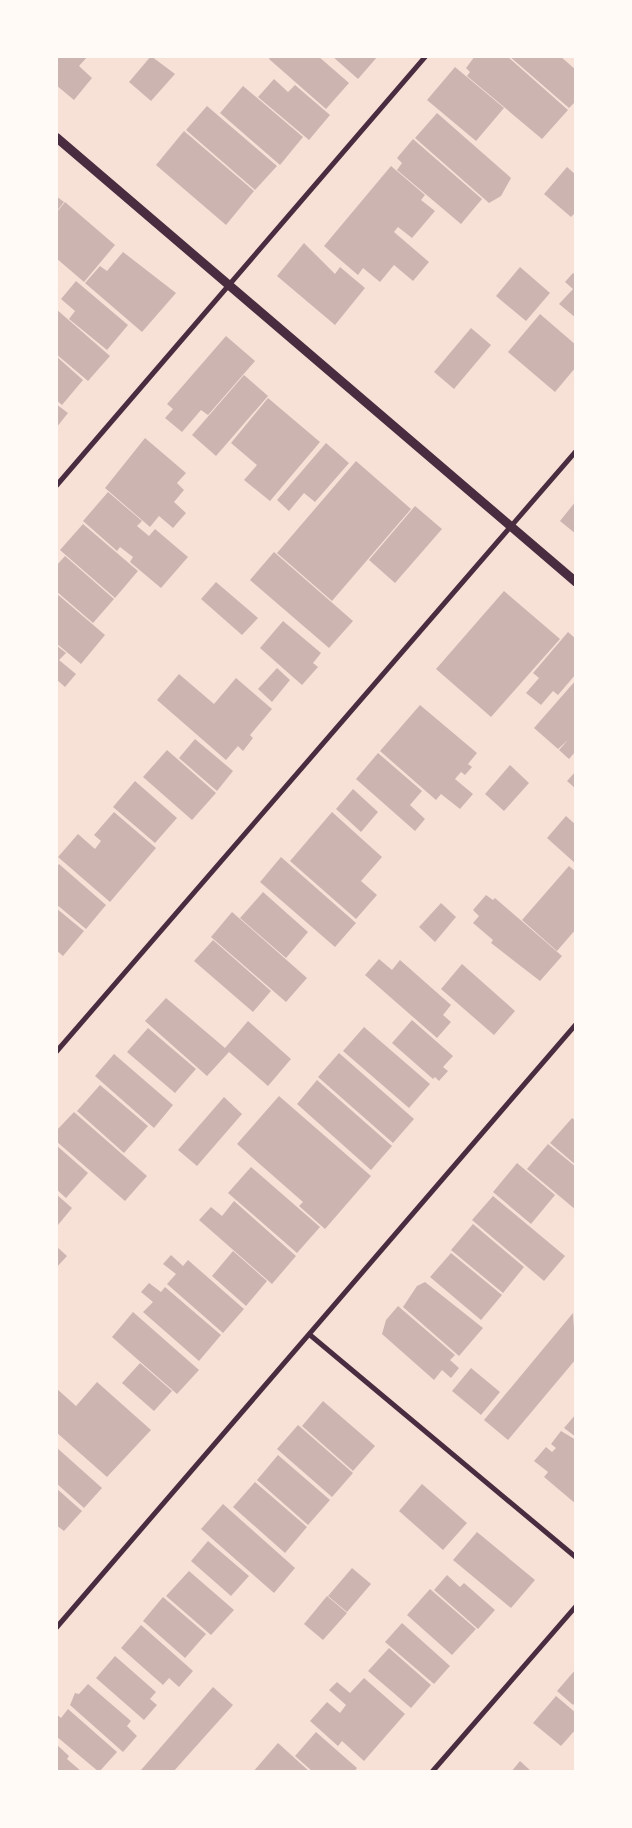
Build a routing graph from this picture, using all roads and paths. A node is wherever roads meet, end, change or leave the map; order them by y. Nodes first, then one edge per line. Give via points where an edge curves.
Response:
1 (425, 56) edge
2 (56, 137) edge
3 (228, 286) junction
4 (576, 450) edge
5 (56, 485) edge
6 (511, 526) junction
7 (576, 582) edge
8 (576, 1023) edge
9 (56, 1051) edge
10 (309, 1334) junction
11 (576, 1557) edge
12 (576, 1605) edge
13 (56, 1627) edge
14 (431, 1772) edge

1 - 3 street
2 - 3 street
3 - 5 street
3 - 6 street
4 - 6 street
6 - 7 street
6 - 9 street
8 - 10 street
10 - 11 street
10 - 13 street
12 - 14 street

